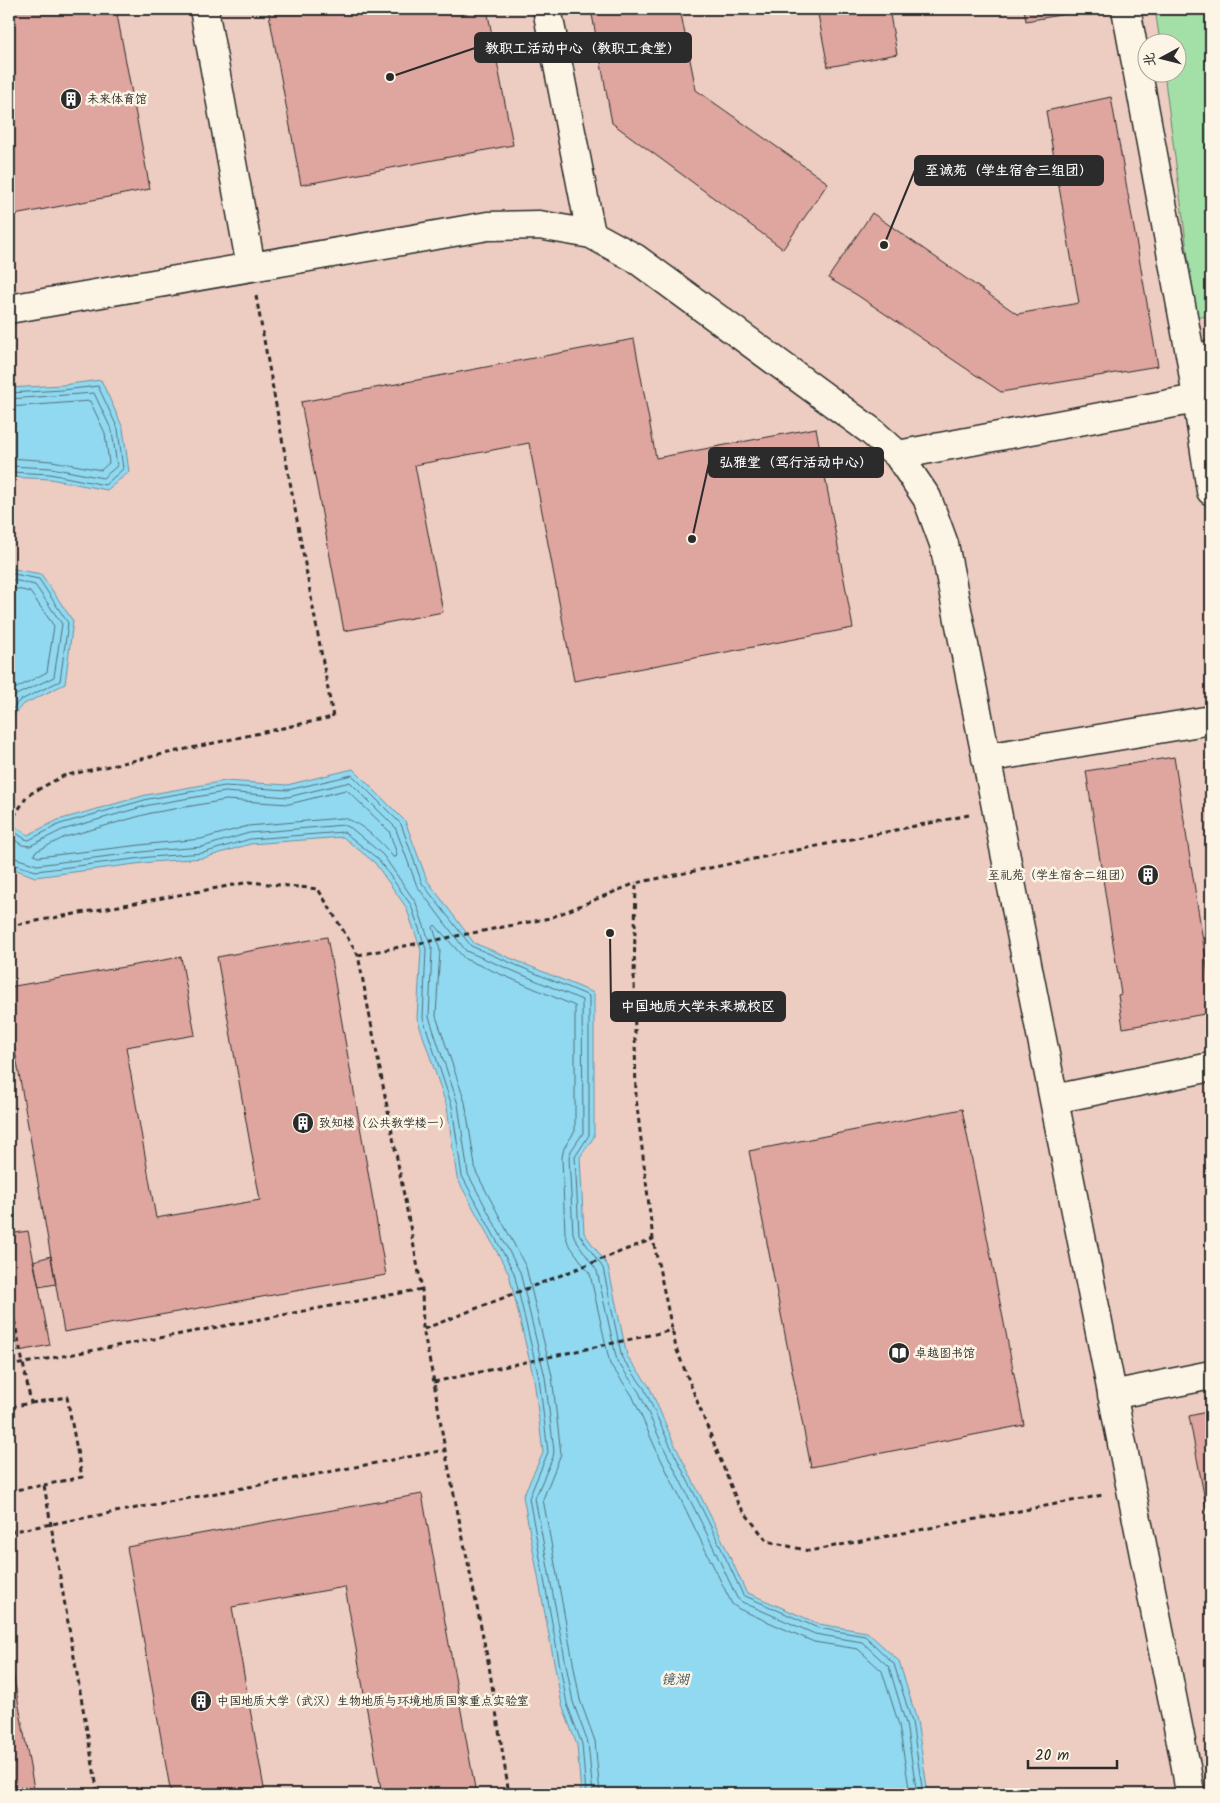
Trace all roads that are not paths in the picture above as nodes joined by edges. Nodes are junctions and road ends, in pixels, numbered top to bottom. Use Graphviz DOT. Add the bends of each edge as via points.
graph roads {
  1 [pos="204,9"];
  2 [pos="547,9"];
  3 [pos="1126,9"];
  4 [pos="591,234"];
  5 [pos="251,267"];
  6 [pos="9,309"];
  7 [pos="1201,357"];
  8 [pos="1196,399"];
  9 [pos="898,456"];
  10 [pos="1211,491"];
  11 [pos="1211,720"];
  12 [pos="986,758"];
  13 [pos="1211,1067"];
  14 [pos="1054,1099"];
  15 [pos="1211,1375"];
  16 [pos="1112,1395"];
  17 [pos="1190,1794"];
  1 -- 5 [label="street"];
  2 -- 4 [label="street"];
  3 -- 7 [label="street"];
  4 -- 5 [label="street" via="539,225 488,226"];
  4 -- 9 [label="street" via="635,258 871,431"];
  5 -- 6 [label="street"];
  7 -- 8 [label="street"];
  8 -- 9 [label="street"];
  8 -- 10 [label="street"];
  9 -- 12 [label="street" via="927,498 944,544"];
  11 -- 12 [label="street"];
  12 -- 14 [label="street"];
  13 -- 14 [label="street"];
  14 -- 16 [label="street"];
  15 -- 16 [label="street"];
  16 -- 17 [label="street"];
}
